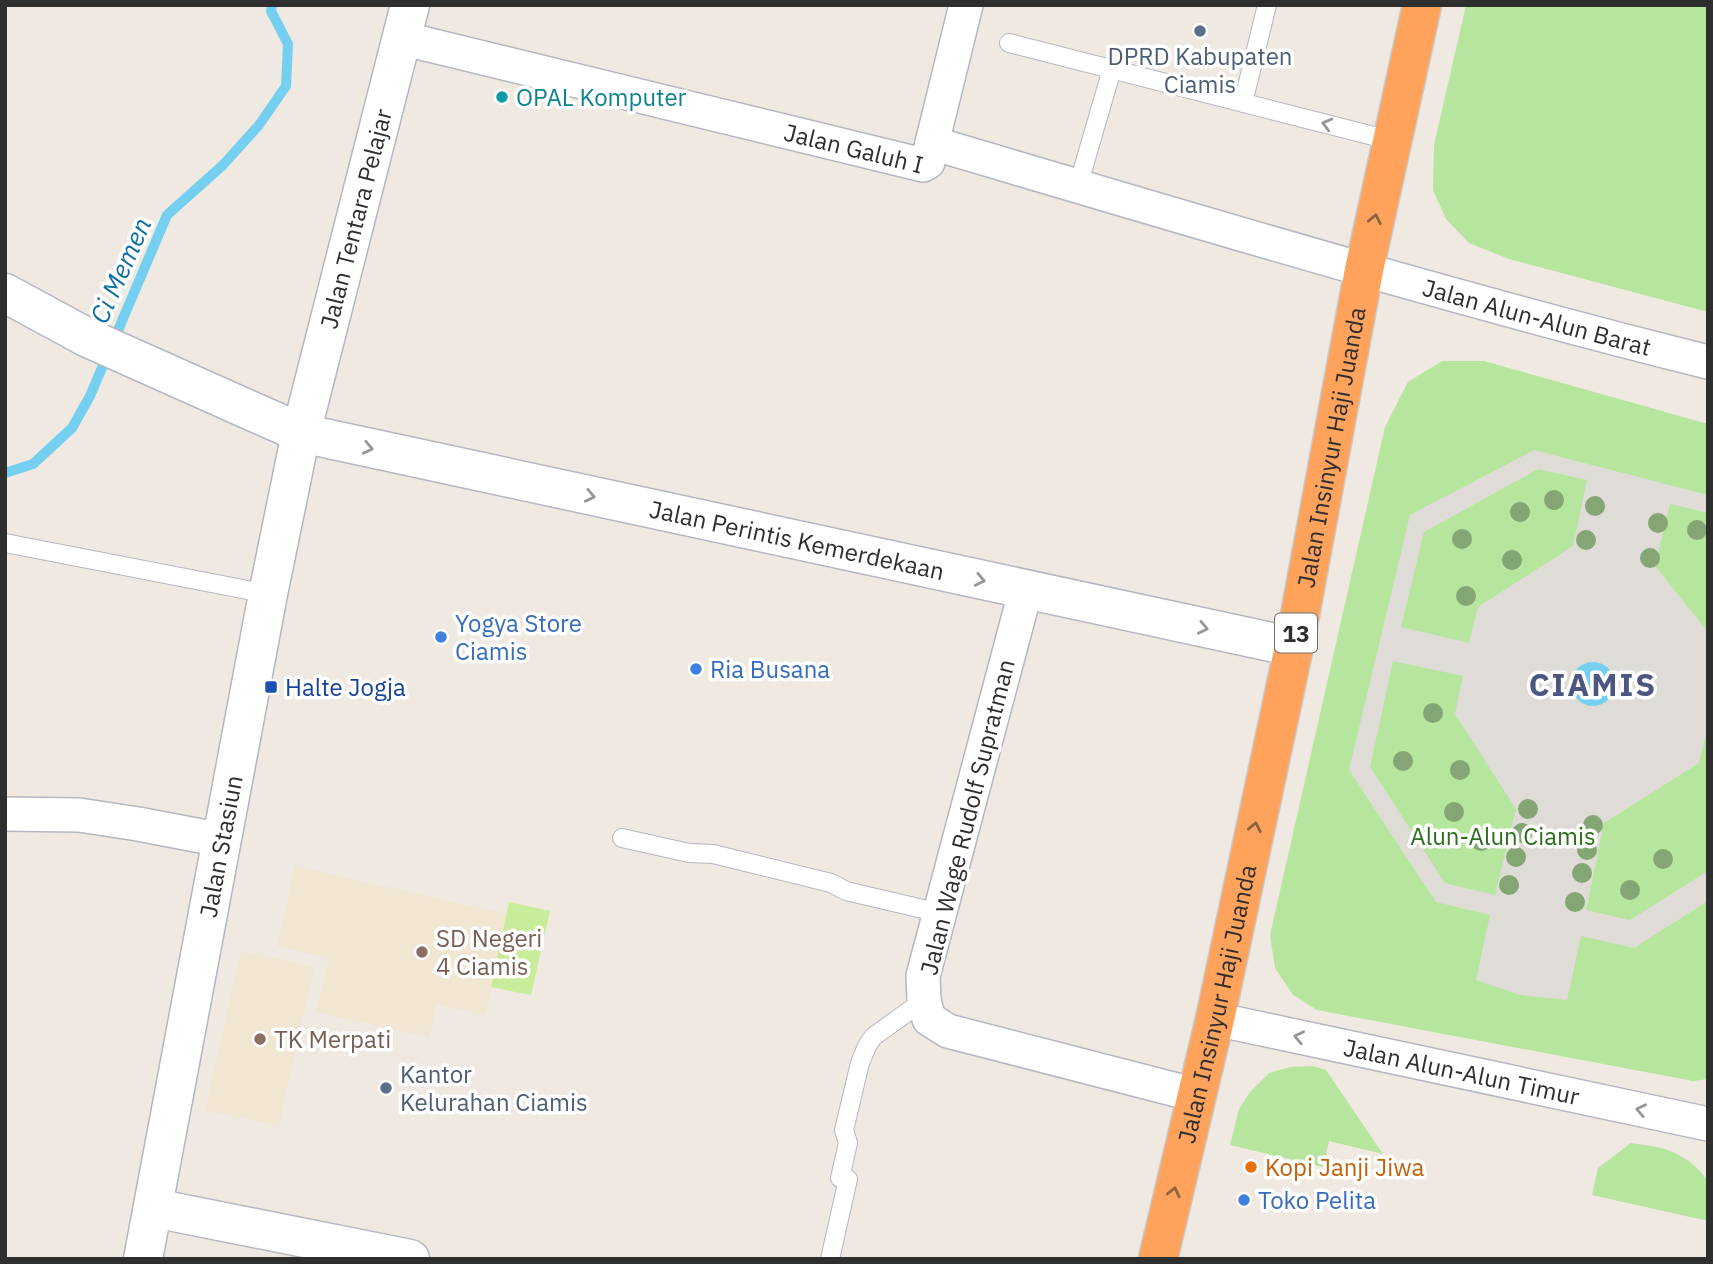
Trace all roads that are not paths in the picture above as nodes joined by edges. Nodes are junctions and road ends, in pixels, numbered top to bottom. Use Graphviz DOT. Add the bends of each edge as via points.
graph roads {
  1 [pos="966,5"];
  2 [pos="1267,5"];
  3 [pos="1422,5"];
  4 [pos="406,21"];
  5 [pos="1009,43"];
  6 [pos="1112,69"];
  7 [pos="1242,103"];
  8 [pos="1393,141"];
  9 [pos="932,142"];
  10 [pos="1078,186"];
  11 [pos="1364,271"];
  12 [pos="5,293"];
  13 [pos="1708,362"];
  14 [pos="301,433"];
  15 [pos="5,544"];
  16 [pos="1026,589"];
  17 [pos="268,594"];
  18 [pos="1294,647"];
  19 [pos="5,814"];
  20 [pos="622,838"];
  21 [pos="222,840"];
  22 [pos="940,913"];
  23 [pos="924,1000"];
  24 [pos="1215,1019"];
  25 [pos="1196,1096"];
  26 [pos="1708,1124"];
  27 [pos="154,1208"];
  28 [pos="143,1259"];
  29 [pos="410,1259"];
  30 [pos="830,1259"];
  31 [pos="1158,1259"];
  1 -- 9 [label="street"];
  2 -- 7 [label="lane"];
  3 -- 8 [label="highway, Jalan Insinyur Haji Juanda / 13"];
  4 -- 9 [label="street, Jalan Galuh I" via="923,165 928,162"];
  4 -- 14 [label="street, Jalan Tentara Pelajar"];
  5 -- 6 [label="lane"];
  6 -- 7 [label="lane"];
  6 -- 10 [label="lane"];
  8 -- 7 [label="lane, one-way"];
  11 -- 8 [label="highway, Jalan Insinyur Haji Juanda / 13, one-way"];
  9 -- 10 [label="street, Jalan Galuh I"];
  10 -- 11 [label="street, Jalan Galuh I"];
  11 -- 13 [label="street, Jalan Alun-Alun Barat"];
  11 -- 18 [label="highway, Jalan Insinyur Haji Juanda / 13"];
  12 -- 14 [label="street, Jalan Perintis Kemerdekaan" via="88,338"];
  14 -- 16 [label="street, Jalan Perintis Kemerdekaan, one-way"];
  14 -- 17 [label="street, Jalan Stasiun"];
  15 -- 17 [label="lane"];
  16 -- 18 [label="street, Jalan Perintis Kemerdekaan, one-way"];
  16 -- 22 [label="street, Jalan Wage Rudolf Supratman"];
  17 -- 21 [label="street, Jalan Stasiun"];
  24 -- 18 [label="highway, Jalan Insinyur Haji Juanda / 13, one-way"];
  19 -- 21 [label="street" via="79,815"];
  20 -- 22 [label="lane" via="713,854"];
  21 -- 27 [label="street, Jalan Stasiun"];
  22 -- 23 [label="street, Jalan Wage Rudolf Supratman" via="923,976"];
  23 -- 25 [label="street, Jalan Wage Rudolf Supratman" via="929,1018 948,1031"];
  23 -- 30 [label="lane" via="873,1037 860,1063 844,1130 848,1143 840,1178 848,1179"];
  24 -- 25 [label="highway, Jalan Insinyur Haji Juanda / 13"];
  26 -- 24 [label="street, Jalan Alun-Alun Timur, one-way"];
  31 -- 25 [label="highway, Jalan Insinyur Haji Juanda / 13, one-way"];
  27 -- 28 [label="street, Jalan Stasiun"];
  27 -- 29 [label="street"];
}
